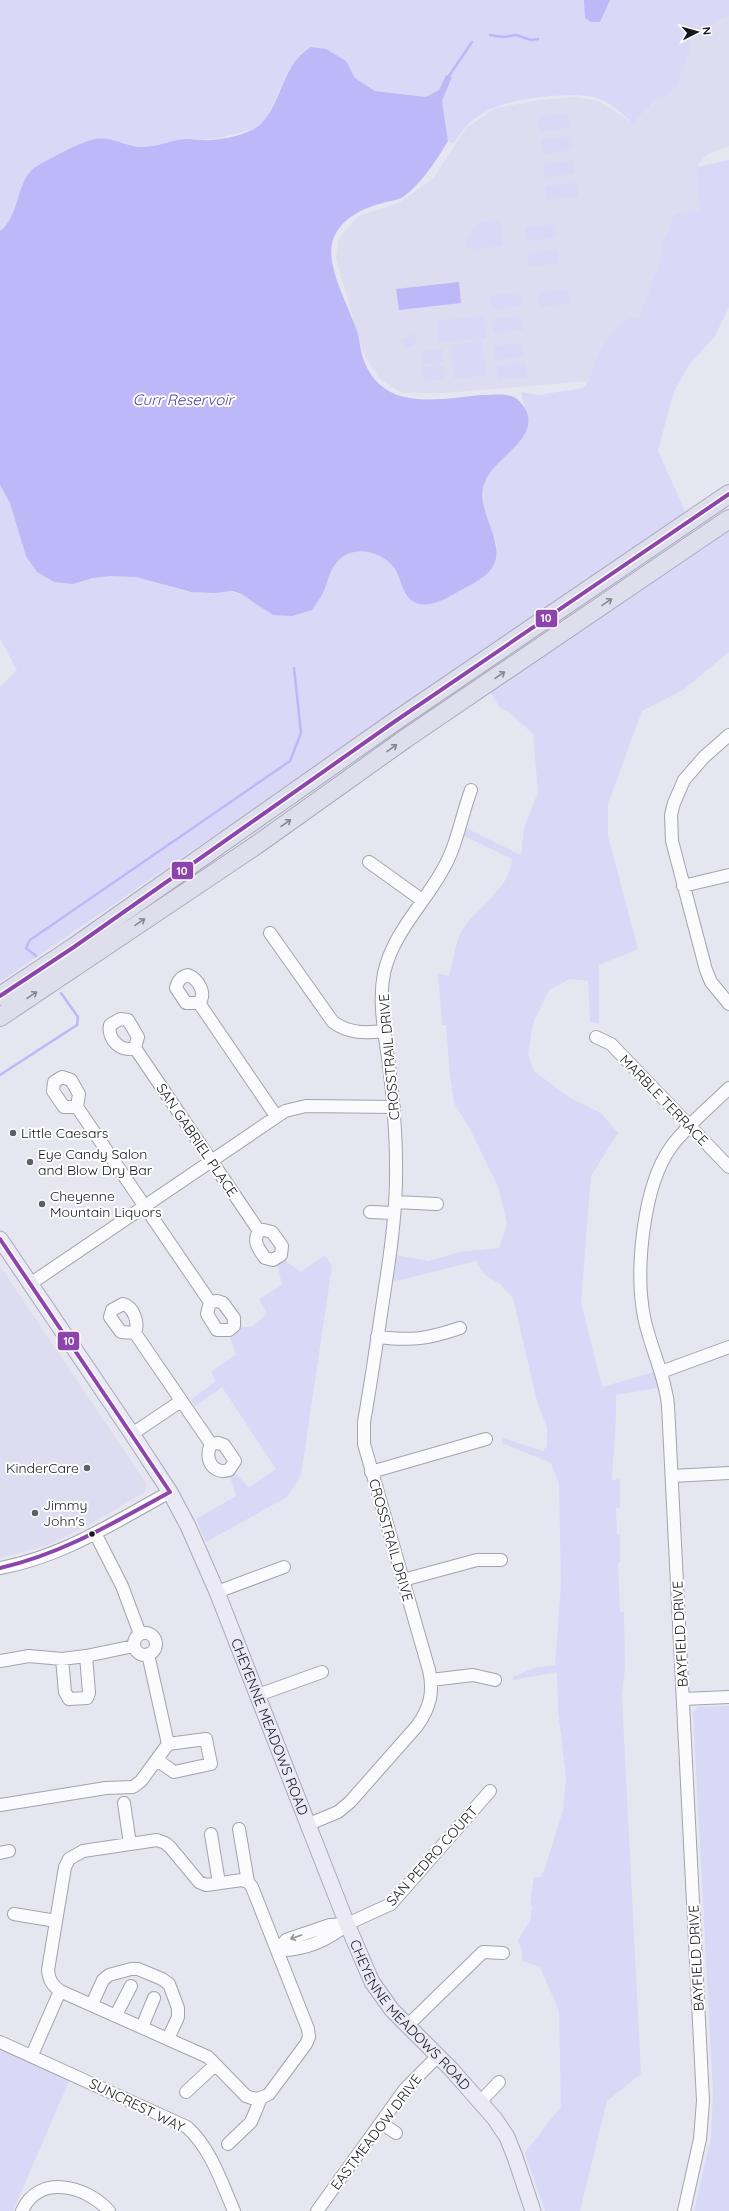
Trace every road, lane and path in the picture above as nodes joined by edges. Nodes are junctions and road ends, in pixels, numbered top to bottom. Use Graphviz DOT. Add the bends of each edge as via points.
graph roads {
  1 [pos="729,494"];
  2 [pos="729,519"];
  3 [pos="729,735"];
  4 [pos="471,790"];
  5 [pos="369,862"];
  6 [pos="729,875"];
  7 [pos="683,886"];
  8 [pos="422,900"];
  9 [pos="270,933"];
  10 [pos="0,996"];
  11 [pos="199,1003"];
  12 [pos="729,1004"];
  13 [pos="0,1017"];
  14 [pos="385,1031"];
  15 [pos="596,1037"];
  16 [pos="135,1048"];
  17 [pos="729,1088"];
  18 [pos="77,1107"];
  19 [pos="394,1107"];
  20 [pos="276,1116"];
  21 [pos="689,1127"];
  22 [pos="210,1160"];
  23 [pos="729,1168"];
  24 [pos="437,1204"];
  25 [pos="145,1206"];
  26 [pos="395,1207"];
  27 [pos="370,1212"];
  28 [pos="259,1231"];
  29 [pos="0,1239"];
  30 [pos="30,1284"];
  31 [pos="210,1302"];
  32 [pos="460,1328"];
  33 [pos="135,1333"];
  34 [pos="378,1337"];
  35 [pos="729,1347"];
  36 [pos="661,1372"];
  37 [pos="181,1401"];
  38 [pos="132,1434"];
  39 [pos="486,1439"];
  40 [pos="211,1444"];
  41 [pos="371,1472"];
  42 [pos="729,1473"];
  43 [pos="672,1476"];
  44 [pos="170,1492"];
  45 [pos="96,1535"];
  46 [pos="501,1560"];
  47 [pos="284,1567"];
  48 [pos="0,1568"];
  49 [pos="403,1580"];
  50 [pos="217,1592"];
  51 [pos="140,1634"];
  52 [pos="134,1646"];
  53 [pos="148,1654"];
  54 [pos="86,1656"];
  55 [pos="62,1659"];
  56 [pos="0,1661"];
  57 [pos="322,1672"];
  58 [pos="431,1680"];
  59 [pos="494,1680"];
  60 [pos="258,1695"];
  61 [pos="729,1697"];
  62 [pos="683,1699"];
  63 [pos="168,1744"];
  64 [pos="157,1760"];
  65 [pos="490,1791"];
  66 [pos="124,1803"];
  67 [pos="0,1805"];
  68 [pos="308,1824"];
  69 [pos="239,1828"];
  70 [pos="212,1834"];
  71 [pos="130,1844"];
  72 [pos="248,1882"];
  73 [pos="220,1883"];
  74 [pos="14,1914"];
  75 [pos="56,1920"];
  76 [pos="347,1924"];
  77 [pos="278,1950"];
  78 [pos="503,1953"];
  79 [pos="131,1986"];
  80 [pos="60,1991"];
  81 [pos="154,1998"];
  82 [pos="92,2004"];
  83 [pos="116,2015"];
  84 [pos="407,2026"];
  85 [pos="142,2027"];
  86 [pos="168,2039"];
  87 [pos="0,2042"];
  88 [pos="32,2055"];
  89 [pos="438,2056"];
  90 [pos="215,2065"];
  91 [pos="499,2082"];
  92 [pos="186,2092"];
  93 [pos="261,2098"];
  94 [pos="481,2102"];
  95 [pos="380,2123"];
  96 [pos="396,2133"];
  97 [pos="228,2144"];
  98 [pos="22,2211"];
  99 [pos="109,2211"];
  100 [pos="234,2211"];
  101 [pos="318,2211"];
  102 [pos="533,2211"];
  103 [pos="684,2211"];
  1 -- 10 [label="highway" via="387,726 74,947"];
  13 -- 2 [label="highway, one-way" via="254,846 405,739"];
  3 -- 7 [label="street" via="692,769 674,803 671,828"];
  4 -- 8 [label="street, CROSSTRAIL DRIVE" via="450,855"];
  5 -- 8 [label="street"];
  6 -- 7 [label="street"];
  7 -- 12 [label="street" via="706,970 711,982"];
  8 -- 14 [label="street, CROSSTRAIL DRIVE" via="397,937 387,964 383,986"];
  9 -- 14 [label="street" via="333,1022 358,1033"];
  11 -- 20 [label="street"];
  14 -- 19 [label="street, CROSSTRAIL DRIVE"];
  15 -- 21 [label="street, MARBLE TERRACE" via="611,1044"];
  16 -- 22 [label="street, SAN GABRIEL PLACE"];
  17 -- 21 [label="street, BAYFIELD DRIVE"];
  18 -- 25 [label="street"];
  19 -- 20 [label="street" via="306,1106"];
  19 -- 26 [label="street, CROSSTRAIL DRIVE"];
  20 -- 22 [label="street"];
  21 -- 23 [label="street, MARBLE TERRACE"];
  21 -- 36 [label="street, BAYFIELD DRIVE" via="671,1148 658,1172 650,1198 644,1238 641,1280 643,1306"];
  22 -- 25 [label="street"];
  22 -- 28 [label="street, SAN GABRIEL PLACE"];
  24 -- 26 [label="street"];
  25 -- 30 [label="street"];
  25 -- 31 [label="street"];
  26 -- 27 [label="street"];
  26 -- 34 [label="street, CROSSTRAIL DRIVE"];
  29 -- 30 [label="main road, CHEYENNE MEADOWS ROAD"];
  30 -- 38 [label="main road, CHEYENNE MEADOWS ROAD"];
  32 -- 34 [label="street" via="414,1340"];
  33 -- 37 [label="street"];
  34 -- 41 [label="street, CROSSTRAIL DRIVE" via="364,1433"];
  35 -- 36 [label="street"];
  36 -- 43 [label="street, BAYFIELD DRIVE" via="667,1396"];
  37 -- 38 [label="street"];
  37 -- 40 [label="street"];
  38 -- 44 [label="main road, CHEYENNE MEADOWS ROAD"];
  39 -- 41 [label="street"];
  41 -- 49 [label="street, CROSSTRAIL DRIVE"];
  42 -- 43 [label="street"];
  43 -- 62 [label="street, BAYFIELD DRIVE"];
  44 -- 45 [label="street"];
  44 -- 50 [label="main road, CHEYENNE MEADOWS ROAD" via="202,1554"];
  45 -- 48 [label="street" via="38,1560"];
  45 -- 51 [label="street" via="122,1586"];
  46 -- 49 [label="street" via="477,1560"];
  47 -- 50 [label="street"];
  49 -- 58 [label="street, CROSSTRAIL DRIVE"];
  50 -- 60 [label="main road, CHEYENNE MEADOWS ROAD"];
  51 -- 52 [label="street" via="135,1639"];
  51 -- 53 [label="street" via="150,1634 155,1640 154,1650"];
  52 -- 53 [label="street" via="140,1654"];
  52 -- 54 [label="street"];
  53 -- 63 [label="street"];
  54 -- 55 [label="street"];
  54 -- 55 [label="street" via="89,1694 87,1698 74,1700 69,1699 66,1692"];
  55 -- 56 [label="street" via="29,1656"];
  57 -- 60 [label="street"];
  58 -- 59 [label="street" via="473,1675"];
  58 -- 68 [label="street, CROSSTRAIL DRIVE" via="429,1705 417,1726 344,1808"];
  60 -- 68 [label="main road, CHEYENNE MEADOWS ROAD"];
  61 -- 62 [label="street"];
  62 -- 103 [label="street, BAYFIELD DRIVE" via="703,2101 700,2139"];
  63 -- 64 [label="street"];
  63 -- 64 [label="street" via="206,1739 211,1764 174,1772"];
  64 -- 67 [label="street" via="133,1787 106,1788"];
  65 -- 76 [label="street, SAN PEDRO COURT" via="397,1899 385,1908"];
  66 -- 71 [label="street"];
  68 -- 76 [label="main road, CHEYENNE MEADOWS ROAD"];
  69 -- 72 [label="street"];
  70 -- 73 [label="street"];
  71 -- 73 [label="street" via="157,1840 165,1843 199,1882 206,1885"];
  71 -- 75 [label="street" via="83,1851 69,1859 65,1867"];
  72 -- 73 [label="street" via="237,1880"];
  72 -- 77 [label="street"];
  74 -- 75 [label="street"];
  75 -- 80 [label="street" via="48,1970 52,1985"];
  76 -- 77 [label="street, SAN PEDRO COURT" via="330,1925 314,1937 286,1940"];
  76 -- 84 [label="main road, CHEYENNE MEADOWS ROAD" via="372,1982"];
  77 -- 93 [label="street" via="309,2037 269,2094"];
  78 -- 84 [label="street" via="483,1952"];
  79 -- 83 [label="street"];
  80 -- 82 [label="street"];
  80 -- 88 [label="street"];
  81 -- 85 [label="street"];
  82 -- 83 [label="street"];
  82 -- 86 [label="street" via="109,1975 138,1969 162,1979 169,1984 178,2008 178,2016"];
  83 -- 85 [label="street"];
  84 -- 89 [label="main road, CHEYENNE MEADOWS ROAD"];
  85 -- 86 [label="street"];
  86 -- 90 [label="street" via="208,2057"];
  87 -- 88 [label="street, SUNCREST WAY"];
  88 -- 100 [label="street, SUNCREST WAY" via="187,2127 197,2136 209,2154"];
  89 -- 94 [label="main road, CHEYENNE MEADOWS ROAD"];
  89 -- 95 [label="street, EASTMEADOW DRIVE" via="405,2089"];
  90 -- 92 [label="street"];
  90 -- 93 [label="street" via="246,2096 253,2099"];
  91 -- 94 [label="street"];
  93 -- 97 [label="street" via="251,2122"];
  94 -- 102 [label="main road, CHEYENNE MEADOWS ROAD" via="507,2137"];
  95 -- 96 [label="street"];
  95 -- 101 [label="street, EASTMEADOW DRIVE"];
  98 -- 99 [label="street" via="31,2197 50,2187 74,2189 96,2200"];
}
